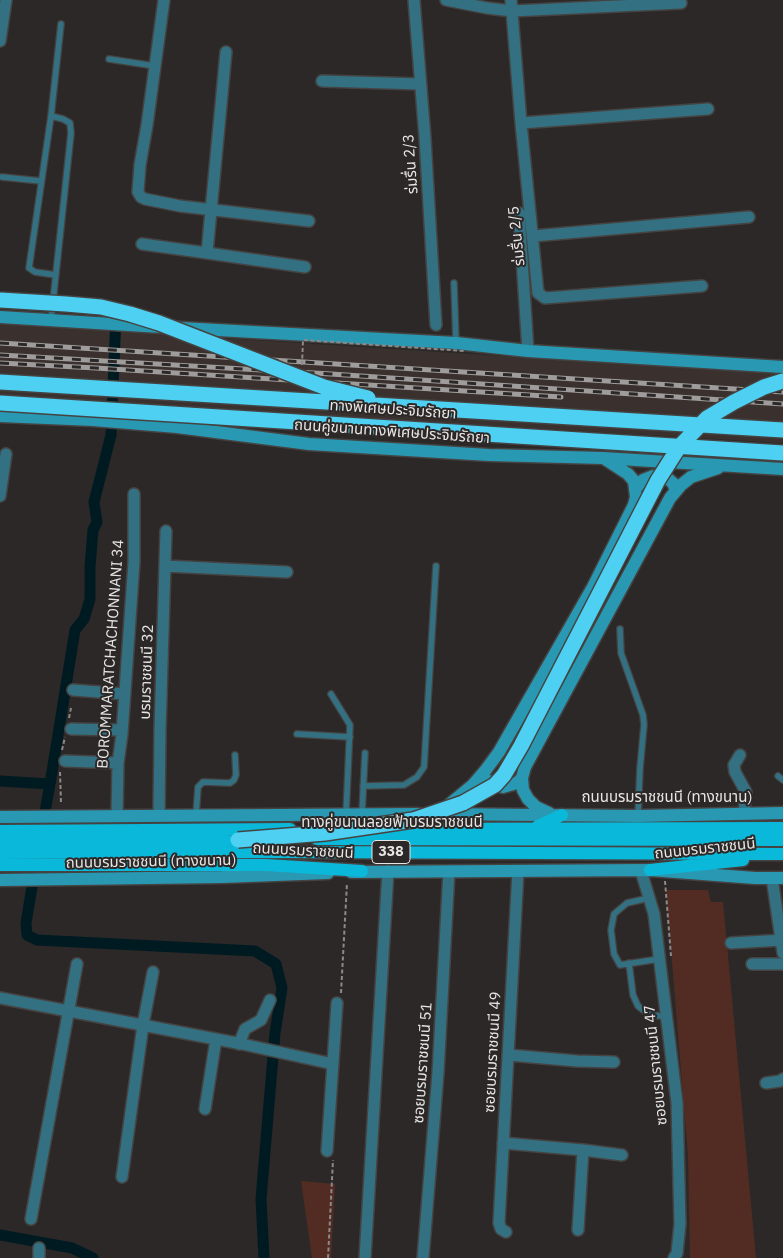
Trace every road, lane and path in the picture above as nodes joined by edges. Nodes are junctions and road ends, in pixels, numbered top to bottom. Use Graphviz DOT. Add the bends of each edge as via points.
graph roads {
  1 [pos="6,0"];
  2 [pos="164,0"];
  3 [pos="414,0"];
  4 [pos="446,0"];
  5 [pos="681,3"];
  6 [pos="511,5"];
  7 [pos="61,24"];
  8 [pos="0,41"];
  9 [pos="226,52"];
  10 [pos="109,59"];
  11 [pos="155,66"];
  12 [pos="322,82"];
  13 [pos="420,84"];
  14 [pos="708,110"];
  15 [pos="51,116"];
  16 [pos="521,123"];
  17 [pos="2,177"];
  18 [pos="40,181"];
  19 [pos="212,210"];
  20 [pos="519,213"];
  21 [pos="749,217"];
  22 [pos="309,221"];
  23 [pos="533,236"];
  24 [pos="142,244"];
  25 [pos="207,253"];
  26 [pos="306,267"];
  27 [pos="56,275"];
  28 [pos="454,283"];
  29 [pos="702,286"];
  30 [pos="0,300"];
  31 [pos="0,317"];
  32 [pos="51,320"];
  33 [pos="436,325"];
  34 [pos="456,343"];
  35 [pos="528,351"];
  36 [pos="783,367"];
  37 [pos="783,381"];
  38 [pos="0,382"];
  39 [pos="0,403"];
  40 [pos="421,409"];
  41 [pos="0,416"];
  42 [pos="783,430"];
  43 [pos="783,453"];
  44 [pos="6,454"];
  45 [pos="602,458"];
  46 [pos="726,466"];
  47 [pos="783,469"];
  48 [pos="636,488"];
  49 [pos="676,491"];
  50 [pos="134,494"];
  51 [pos="0,496"];
  52 [pos="166,531"];
  53 [pos="165,566"];
  54 [pos="436,566"];
  55 [pos="288,572"];
  56 [pos="620,628"];
  57 [pos="73,690"];
  58 [pos="125,694"];
  59 [pos="331,694"];
  60 [pos="71,729"];
  61 [pos="121,730"];
  62 [pos="298,734"];
  63 [pos="350,737"];
  64 [pos="365,753"];
  65 [pos="740,755"];
  66 [pos="235,756"];
  67 [pos="65,761"];
  68 [pos="118,762"];
  69 [pos="485,771"];
  70 [pos="522,778"];
  71 [pos="363,786"];
  72 [pos="783,813"];
  73 [pos="346,814"];
  74 [pos="362,814"];
  75 [pos="436,814"];
  76 [pos="744,814"];
  77 [pos="159,815"];
  78 [pos="196,815"];
  79 [pos="557,815"];
  80 [pos="117,816"];
  81 [pos="638,816"];
  82 [pos="0,817"];
  83 [pos="533,828"];
  84 [pos="783,828"];
  85 [pos="0,831"];
  86 [pos="238,840"];
  87 [pos="783,840"];
  88 [pos="0,842"];
  89 [pos="0,853"];
  90 [pos="783,854"];
  91 [pos="783,859"];
  92 [pos="0,865"];
  93 [pos="362,871"];
  94 [pos="388,871"];
  95 [pos="449,871"];
  96 [pos="518,871"];
  97 [pos="646,871"];
  98 [pos="778,878"];
  99 [pos="0,880"];
  100 [pos="649,898"];
  101 [pos="782,940"];
  102 [pos="731,943"];
  103 [pos="783,953"];
  104 [pos="659,959"];
  105 [pos="629,963"];
  106 [pos="77,964"];
  107 [pos="752,964"];
  108 [pos="783,964"];
  109 [pos="153,972"];
  110 [pos="0,998"];
  111 [pos="270,1000"];
  112 [pos="337,1003"];
  113 [pos="67,1010"];
  114 [pos="666,1017"];
  115 [pos="143,1025"];
  116 [pos="216,1039"];
  117 [pos="241,1044"];
  118 [pos="509,1055"];
  119 [pos="614,1062"];
  120 [pos="329,1063"];
  121 [pos="783,1079"];
  122 [pos="766,1083"];
  123 [pos="205,1109"];
  124 [pos="503,1143"];
  125 [pos="583,1150"];
  126 [pos="327,1151"];
  127 [pos="622,1155"];
  128 [pos="122,1177"];
  129 [pos="31,1219"];
  130 [pos="578,1230"];
  131 [pos="506,1232"];
  132 [pos="365,1258"];
  133 [pos="423,1258"];
  134 [pos="674,1258"];
  1 -- 8 [label="street"];
  2 -- 11 [label="street"];
  3 -- 13 [label="street, ร่มรื่น 2/3"];
  4 -- 6 [label="street" via="488,8"];
  5 -- 6 [label="street"];
  6 -- 16 [label="street, ร่มรื่น 2/5"];
  7 -- 15 [label="lane"];
  9 -- 19 [label="street"];
  10 -- 11 [label="lane"];
  11 -- 19 [label="street" via="138,192 145,199"];
  12 -- 13 [label="street"];
  13 -- 33 [label="street, ร่มรื่น 2/3"];
  14 -- 16 [label="street"];
  15 -- 18 [label="lane"];
  15 -- 27 [label="lane" via="70,123 72,133"];
  16 -- 23 [label="street, ร่มรื่น 2/5"];
  17 -- 18 [label="lane"];
  18 -- 27 [label="lane" via="29,268"];
  19 -- 22 [label="street"];
  19 -- 25 [label="street"];
  20 -- 35 [label="street"];
  21 -- 23 [label="street"];
  23 -- 29 [label="street, ร่มรื่น 2/5" via="538,293 545,298"];
  24 -- 25 [label="street"];
  25 -- 26 [label="street"];
  27 -- 32 [label="lane"];
  28 -- 34 [label="lane"];
  30 -- 40 [label="highway, bridge" via="84,305 130,314 324,386"];
  31 -- 32 [label="main road"];
  32 -- 34 [label="main road"];
  34 -- 35 [label="main road"];
  35 -- 36 [label="main road"];
  37 -- 86 [label="highway, bridge" via="764,387 707,418 678,447 521,746 495,785 463,803 413,820 325,833"];
  38 -- 40 [label="highway, ทางพิเศษประจิมรัถยา, bridge"];
  39 -- 43 [label="highway, ทางพิเศษประจิมรัถยา, bridge"];
  40 -- 42 [label="highway, ทางพิเศษประจิมรัถยา, bridge"];
  41 -- 45 [label="main road, ถนนคู่ขนานทางพิเศษประจิมรัถยา" via="176,427 309,444"];
  44 -- 51 [label="street"];
  45 -- 46 [label="main road, ถนนคู่ขนานทางพิเศษประจิมรัถยา"];
  45 -- 48 [label="main road" via="628,474"];
  46 -- 47 [label="main road, ถนนคู่ขนานทางพิเศษประจิมรัถยา"];
  46 -- 49 [label="main road" via="691,478"];
  48 -- 49 [label="main road" via="653,476 667,478"];
  48 -- 69 [label="main road" via="634,505 593,586 499,752"];
  49 -- 70 [label="main road" via="539,741"];
  50 -- 58 [label="street, BOROMMARATCHACHONNANI 34" via="134,562"];
  52 -- 53 [label="street, บรมราชชนนี 32"];
  53 -- 55 [label="street"];
  53 -- 77 [label="street, บรมราชชนนี 32"];
  54 -- 71 [label="lane" via="424,767 417,777 404,785"];
  56 -- 81 [label="lane" via="621,653 643,720"];
  57 -- 58 [label="street"];
  58 -- 61 [label="street, BOROMMARATCHACHONNANI 34"];
  59 -- 63 [label="lane" via="350,725"];
  60 -- 61 [label="street"];
  61 -- 68 [label="street, BOROMMARATCHACHONNANI 34"];
  62 -- 63 [label="lane"];
  63 -- 73 [label="lane"];
  64 -- 71 [label="lane"];
  65 -- 76 [label="street" via="734,765 746,792"];
  66 -- 78 [label="lane" via="234,780 230,783 203,782 198,786"];
  67 -- 68 [label="street"];
  68 -- 80 [label="street, BOROMMARATCHACHONNANI 34"];
  69 -- 70 [label="main road" via="492,784 503,788"];
  69 -- 75 [label="main road" via="460,797"];
  70 -- 79 [label="main road" via="528,800 536,807"];
  71 -- 74 [label="lane"];
  72 -- 76 [label="main road, ถนนบรมราชชนนี (ทางขนาน)"];
  73 -- 74 [label="main road"];
  73 -- 78 [label="main road"];
  74 -- 75 [label="main road"];
  75 -- 79 [label="main road"];
  76 -- 81 [label="main road, ถนนบรมราชชนนี (ทางขนาน)"];
  77 -- 78 [label="main road"];
  77 -- 80 [label="main road"];
  79 -- 81 [label="main road, ถนนบรมราชชนนี (ทางขนาน)"];
  79 -- 83 [label="main road"];
  80 -- 82 [label="main road"];
  83 -- 84 [label="main road, ถนนบรมราชชนนี"];
  83 -- 85 [label="main road, ถนนบรมราชชนนี"];
  86 -- 87 [label="main road, ทางคู่ขนานลอยฟ้าบรมราชชนนี / 338, bridge"];
  86 -- 88 [label="main road, ทางคู่ขนานลอยฟ้าบรมราชชนนี / 338"];
  89 -- 90 [label="main road, ทางคู่ขนานลอยฟ้าบรมราชชนนี / 338"];
  91 -- 97 [label="main road, ถนนบรมราชชนนี / 338"];
  92 -- 93 [label="main road, ถนนบรมราชชนนี / 338" via="266,865"];
  93 -- 94 [label="main road, ถนนบรมราชชนนี / 338"];
  93 -- 99 [label="main road, ถนนบรมราชชนนี (ทางขนาน) / 338"];
  94 -- 95 [label="main road, ถนนบรมราชชนนี / 338"];
  94 -- 132 [label="street"];
  95 -- 96 [label="main road, ถนนบรมราชชนนี / 338"];
  95 -- 133 [label="street, ซอยบรมราชชนนี 51" via="438,1073"];
  96 -- 97 [label="main road, ถนนบรมราชชนนี / 338"];
  96 -- 118 [label="street, ซอยบรมราชชนนี 49"];
  97 -- 98 [label="main road, 338"];
  97 -- 100 [label="street, ซอยบรมราชชนนี 47"];
  98 -- 101 [label="street"];
  100 -- 104 [label="street, ซอยบรมราชชนนี 47"];
  100 -- 105 [label="lane" via="627,903 614,914 611,930 614,954 620,965"];
  101 -- 102 [label="street"];
  101 -- 103 [label="street"];
  104 -- 105 [label="lane"];
  104 -- 114 [label="street, ซอยบรมราชชนนี 47"];
  105 -- 114 [label="lane" via="632,995 638,1006 648,1014"];
  106 -- 113 [label="street"];
  107 -- 108 [label="street"];
  109 -- 115 [label="street"];
  110 -- 113 [label="street"];
  111 -- 117 [label="street" via="261,1020 245,1029"];
  112 -- 120 [label="street"];
  113 -- 115 [label="street"];
  113 -- 129 [label="street"];
  114 -- 134 [label="street, ซอยบรมราชชนนี 47" via="677,1103 680,1224"];
  115 -- 116 [label="street"];
  115 -- 128 [label="street"];
  116 -- 117 [label="street"];
  116 -- 123 [label="street"];
  117 -- 120 [label="street"];
  118 -- 119 [label="street"];
  118 -- 124 [label="street, ซอยบรมราชชนนี 49"];
  120 -- 126 [label="street"];
  121 -- 122 [label="street"];
  124 -- 125 [label="street"];
  124 -- 131 [label="street, ซอยบรมราชชนนี 49" via="499,1223"];
  125 -- 127 [label="street"];
  125 -- 130 [label="street"];
}
